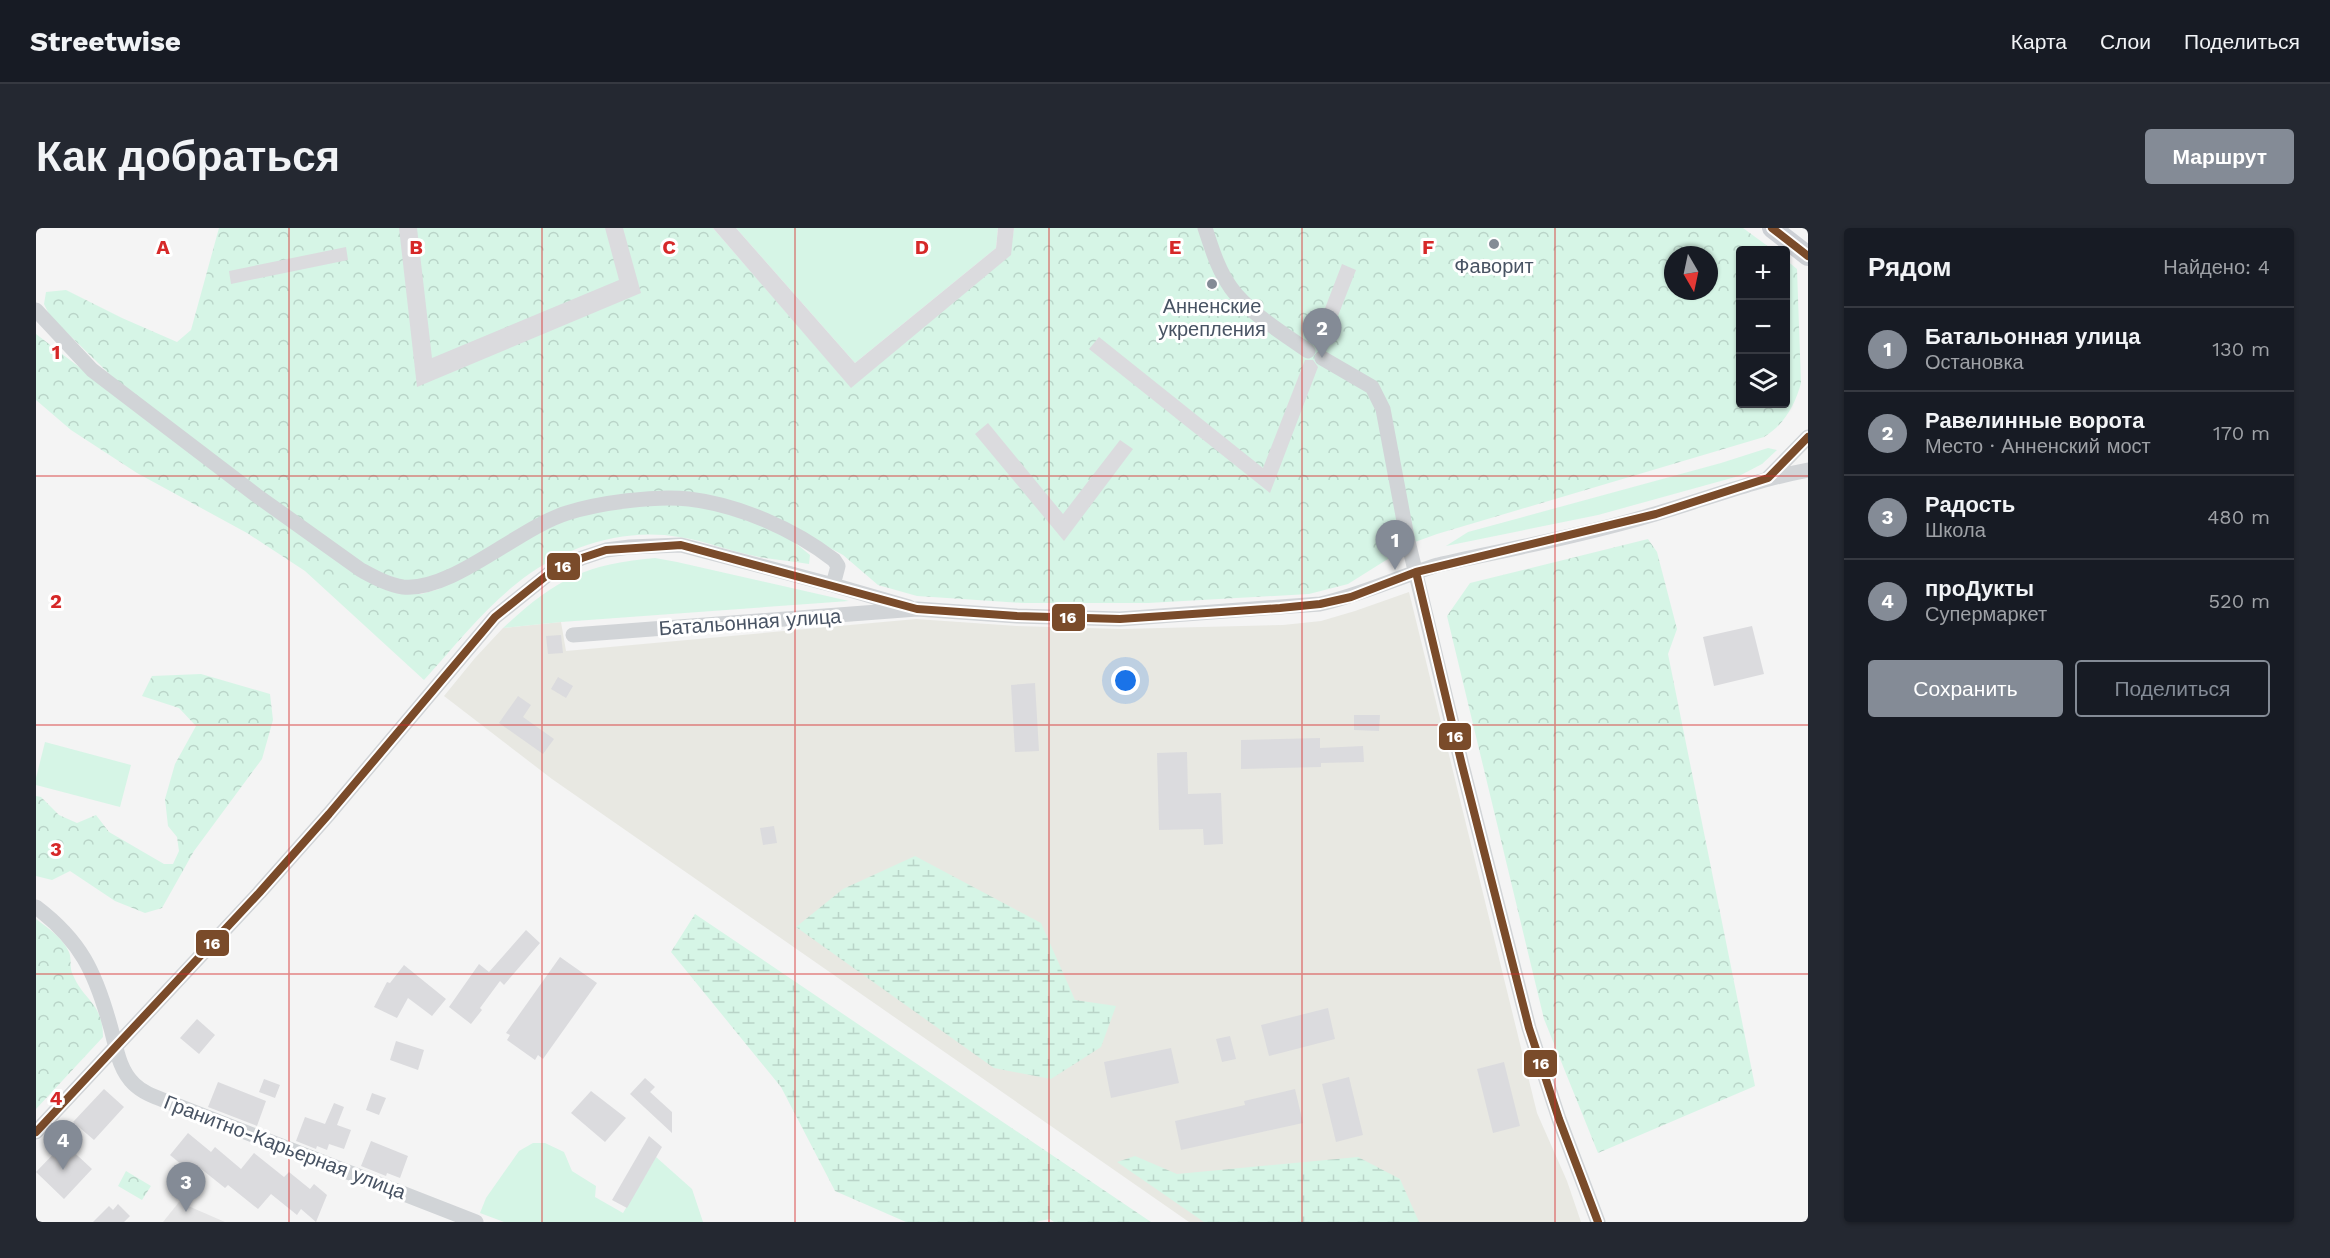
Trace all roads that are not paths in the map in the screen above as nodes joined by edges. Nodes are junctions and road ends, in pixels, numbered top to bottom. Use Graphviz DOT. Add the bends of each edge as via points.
graph roads {
  1 [pos="1205,228"];
  2 [pos="1772,228"];
  3 [pos="1808,256"];
  4 [pos="36,310"];
  5 [pos="1808,437"];
  6 [pos="1808,470"];
  7 [pos="1768,478"];
  8 [pos="1416,572"];
  9 [pos="833,585"];
  10 [pos="917,609"];
  11 [pos="573,635"];
  12 [pos="36,907"];
  13 [pos="116,1048"];
  14 [pos="36,1132"];
  15 [pos="476,1222"];
  16 [pos="1598,1222"];
  1 -- 8 [label="street" via="1232,290 1315,355 1372,387 1387,422"];
  2 -- 3 [label="main road"];
  4 -- 9 [label="street" via="92,370 362,570 389,583 416,587 440,582 566,513 674,498 729,508 793,534 834,560 838,566"];
  5 -- 7 [label="street"];
  6 -- 7 [label="street, Батальонная улица"];
  7 -- 8 [label="street, Батальонная улица" via="1656,514"];
  8 -- 10 [label="street, Батальонная улица" via="1351,597 1280,608 1120,619"];
  8 -- 16 [label="street" via="1529,1028"];
  9 -- 10 [label="street"];
  9 -- 13 [label="street" via="681,545 606,550 551,572 495,617 267,884"];
  10 -- 11 [label="street, Батальонная улица"];
  12 -- 13 [label="street, Гранитно-Карьерная улица" via="60,926 86,957"];
  13 -- 14 [label="street"];
  13 -- 15 [label="street, Гранитно-Карьерная улица" via="125,1072 149,1094"];
}
